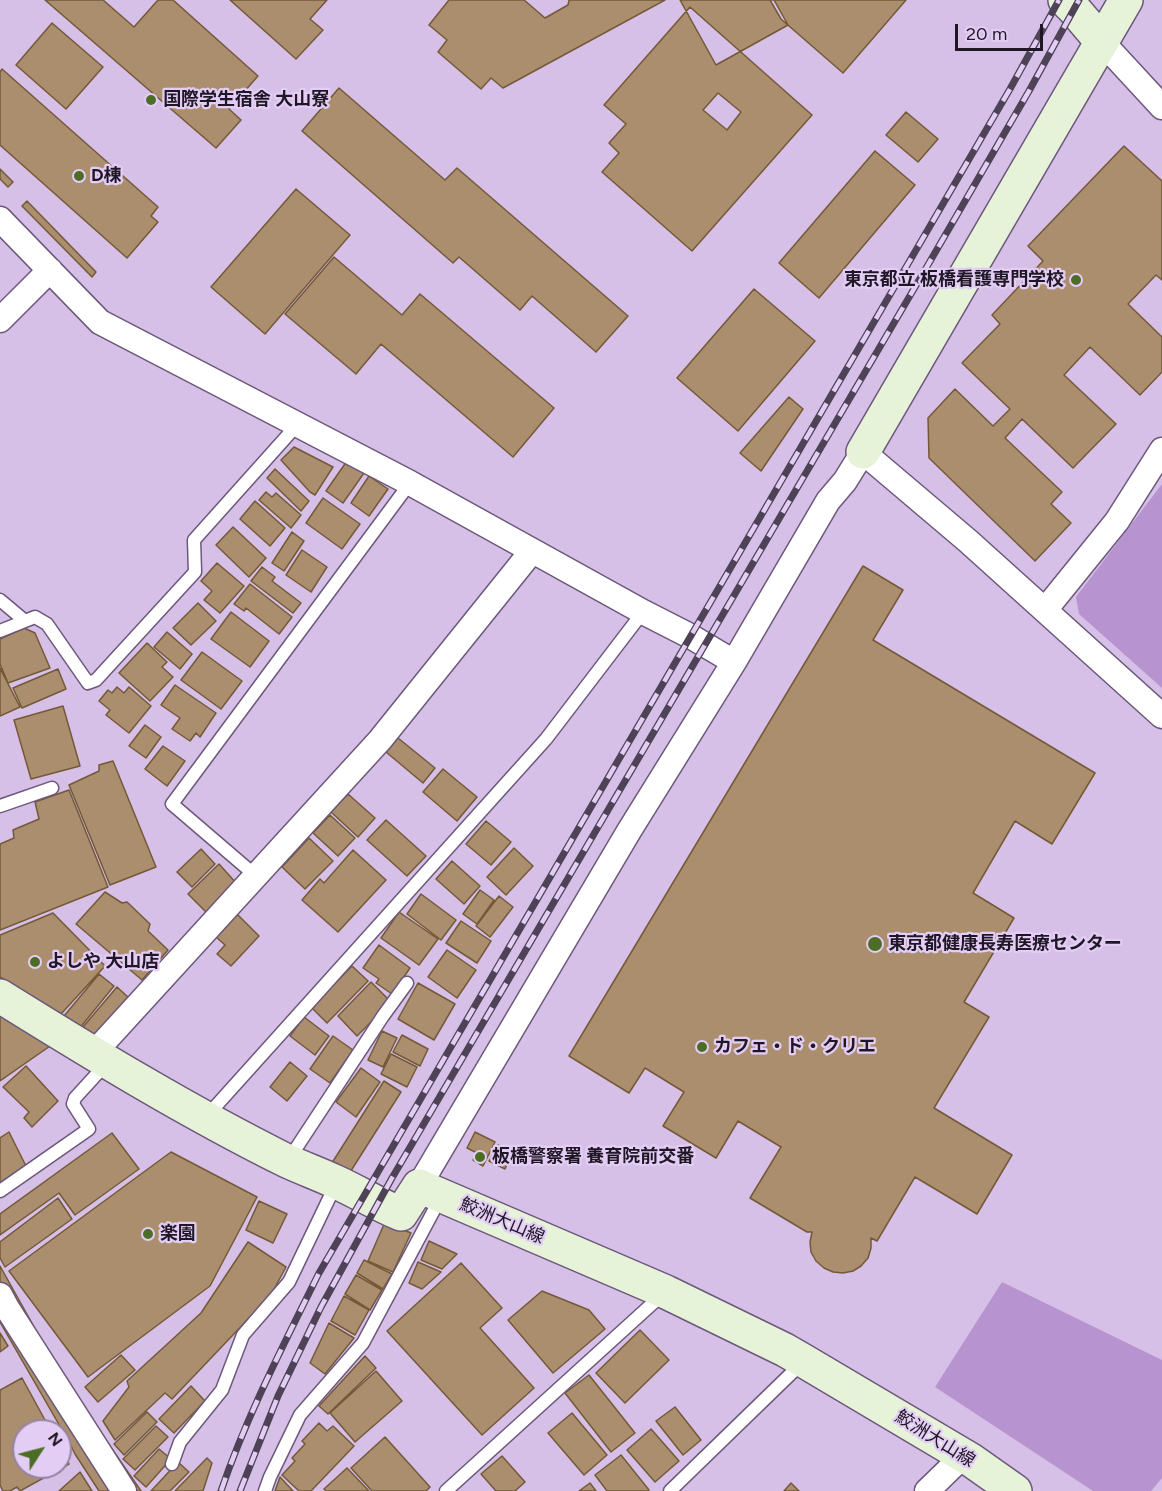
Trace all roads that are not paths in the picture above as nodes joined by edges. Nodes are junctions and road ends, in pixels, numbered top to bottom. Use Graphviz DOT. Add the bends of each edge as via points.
graph roads {
  1 [pos="1065,0"];
  2 [pos="1126,0"];
  3 [pos="1102,42"];
  4 [pos="1162,107"];
  5 [pos="0,219"];
  6 [pos="50,270"];
  7 [pos="0,320"];
  8 [pos="297,425"];
  9 [pos="1162,450"];
  10 [pos="863,452"];
  11 [pos="410,483"];
  12 [pos="532,551"];
  13 [pos="0,600"];
  14 [pos="1045,610"];
  15 [pos="643,612"];
  16 [pos="25,621"];
  17 [pos="0,631"];
  18 [pos="734,662"];
  19 [pos="1162,716"];
  20 [pos="52,788"];
  21 [pos="0,806"];
  22 [pos="256,876"];
  23 [pos="407,983"];
  24 [pos="0,996"];
  25 [pos="101,1058"];
  26 [pos="206,1118"];
  27 [pos="287,1161"];
  28 [pos="337,1183"];
  29 [pos="0,1191"];
  30 [pos="430,1191"];
  31 [pos="666,1292"];
  32 [pos="0,1295"];
  33 [pos="804,1361"];
  34 [pos="963,1456"];
  35 [pos="172,1464"];
  36 [pos="124,1491"];
  37 [pos="265,1491"];
  38 [pos="446,1491"];
  39 [pos="670,1491"];
  40 [pos="927,1491"];
  41 [pos="1014,1491"];
  1 -- 3 [label="main road"];
  2 -- 3 [label="main road"];
  3 -- 4 [label="street"];
  3 -- 10 [label="main road"];
  5 -- 6 [label="street"];
  6 -- 7 [label="street"];
  6 -- 8 [label="street" via="100,322"];
  8 -- 11 [label="street"];
  8 -- 16 [label="lane" via="194,540 195,572 96,680 88,683 47,624 35,617"];
  9 -- 14 [label="street" via="1117,521"];
  10 -- 14 [label="street"];
  10 -- 18 [label="street" via="828,501"];
  11 -- 12 [label="street"];
  11 -- 22 [label="lane" via="172,804"];
  12 -- 15 [label="street"];
  12 -- 22 [label="street" via="380,740"];
  13 -- 16 [label="lane"];
  14 -- 19 [label="street"];
  15 -- 18 [label="street"];
  15 -- 26 [label="lane" via="546,739"];
  16 -- 17 [label="lane"];
  18 -- 30 [label="street" via="629,831"];
  20 -- 21 [label="lane"];
  22 -- 25 [label="street"];
  23 -- 27 [label="lane"];
  24 -- 25 [label="main road"];
  25 -- 26 [label="main road"];
  25 -- 29 [label="lane" via="73,1104 89,1129"];
  26 -- 27 [label="main road"];
  27 -- 28 [label="main road"];
  28 -- 30 [label="main road" via="401,1214"];
  28 -- 35 [label="lane" via="289,1282 243,1335 222,1390 180,1442"];
  30 -- 31 [label="main road, 鮫洲大山線"];
  30 -- 37 [label="lane" via="363,1343 300,1415"];
  31 -- 33 [label="main road, 鮫洲大山線"];
  31 -- 38 [label="lane"];
  32 -- 36 [label="street"];
  33 -- 34 [label="main road, 鮫洲大山線"];
  33 -- 39 [label="lane"];
  34 -- 40 [label="street"];
  34 -- 41 [label="main road, 鮫洲大山線"];
}
